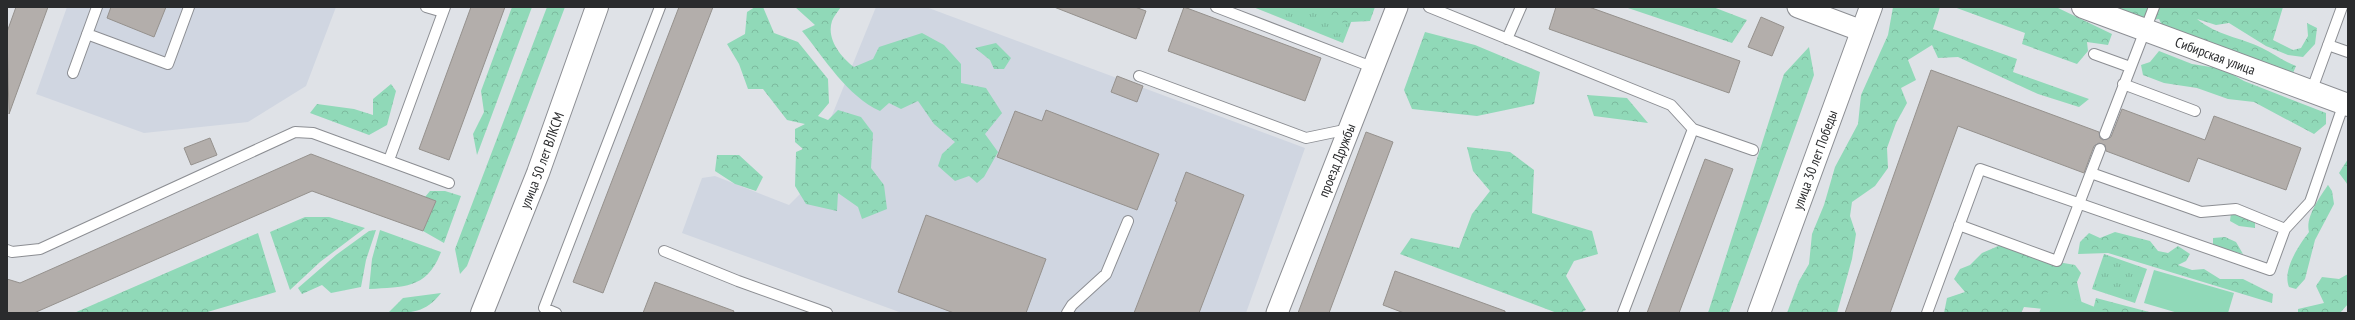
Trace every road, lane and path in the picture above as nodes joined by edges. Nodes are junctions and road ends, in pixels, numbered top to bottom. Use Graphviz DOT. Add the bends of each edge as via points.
graph roads {
  1 [pos="97,7"];
  2 [pos="189,7"];
  3 [pos="426,7"];
  4 [pos="597,7"];
  5 [pos="660,7"];
  6 [pos="1216,7"];
  7 [pos="1397,7"];
  8 [pos="1429,7"];
  9 [pos="1521,7"];
  10 [pos="1798,7"];
  11 [pos="1871,7"];
  12 [pos="2082,7"];
  13 [pos="2154,7"];
  14 [pos="2342,7"];
  15 [pos="444,10"];
  16 [pos="1862,31"];
  17 [pos="2145,31"];
  18 [pos="87,34"];
  19 [pos="1507,39"];
  20 [pos="2328,45"];
  21 [pos="2348,52"];
  22 [pos="2094,54"];
  23 [pos="2130,66"];
  24 [pos="1372,67"];
  25 [pos="73,73"];
  26 [pos="1139,76"];
  27 [pos="2123,84"];
  28 [pos="2310,92"];
  29 [pos="2346,104"];
  30 [pos="2195,111"];
  31 [pos="1349,129"];
  32 [pos="1693,129"];
  33 [pos="2105,134"];
  34 [pos="2100,149"];
  35 [pos="1753,150"];
  36 [pos="389,160"];
  37 [pos="2091,173"];
  38 [pos="449,183"];
  39 [pos="2080,203"];
  40 [pos="1128,220"];
  41 [pos="1959,225"];
  42 [pos="2285,229"];
  43 [pos="7,250"];
  44 [pos="664,251"];
  45 [pos="482,313"];
  46 [pos="556,313"];
  47 [pos="827,313"];
  48 [pos="1067,313"];
  49 [pos="1277,313"];
  50 [pos="1623,313"];
  51 [pos="1758,313"];
  52 [pos="1928,313"];
  1 -- 18 [label="lane"];
  2 -- 18 [label="lane" via="168,64"];
  3 -- 15 [label="lane"];
  4 -- 45 [label="main road, улица 50 лет ВЛКСМ" via="538,173"];
  5 -- 46 [label="lane" via="544,308"];
  6 -- 24 [label="lane"];
  7 -- 24 [label="street, проезд Дружбы"];
  8 -- 19 [label="lane"];
  9 -- 19 [label="lane"];
  10 -- 16 [label="street"];
  11 -- 16 [label="main road, улица 30 лет Победы"];
  12 -- 17 [label="main road, Сибирская улица"];
  13 -- 17 [label="lane"];
  14 -- 20 [label="lane"];
  15 -- 36 [label="lane"];
  16 -- 51 [label="main road, улица 30 лет Победы"];
  17 -- 23 [label="lane"];
  17 -- 28 [label="main road, Сибирская улица"];
  18 -- 25 [label="lane"];
  19 -- 32 [label="lane" via="1671,105"];
  20 -- 21 [label="lane"];
  20 -- 28 [label="lane"];
  22 -- 23 [label="lane"];
  23 -- 27 [label="lane"];
  24 -- 31 [label="street, проезд Дружбы"];
  26 -- 31 [label="lane" via="1306,138"];
  27 -- 30 [label="lane"];
  27 -- 33 [label="lane"];
  28 -- 29 [label="main road, Сибирская улица"];
  29 -- 42 [label="lane" via="2310,202"];
  31 -- 49 [label="street, проезд Дружбы"];
  32 -- 35 [label="lane"];
  32 -- 50 [label="lane"];
  34 -- 37 [label="lane"];
  36 -- 38 [label="lane"];
  36 -- 43 [label="lane" via="313,133 295,132 40,249 12,252"];
  37 -- 39 [label="lane"];
  37 -- 42 [label="lane" via="2201,212 2236,209"];
  39 -- 41 [label="lane" via="1980,169"];
  39 -- 41 [label="lane" via="2057,261"];
  39 -- 42 [label="lane" via="2270,270"];
  40 -- 48 [label="lane" via="1106,274 1072,305"];
  41 -- 52 [label="lane"];
  44 -- 47 [label="lane"];
}
